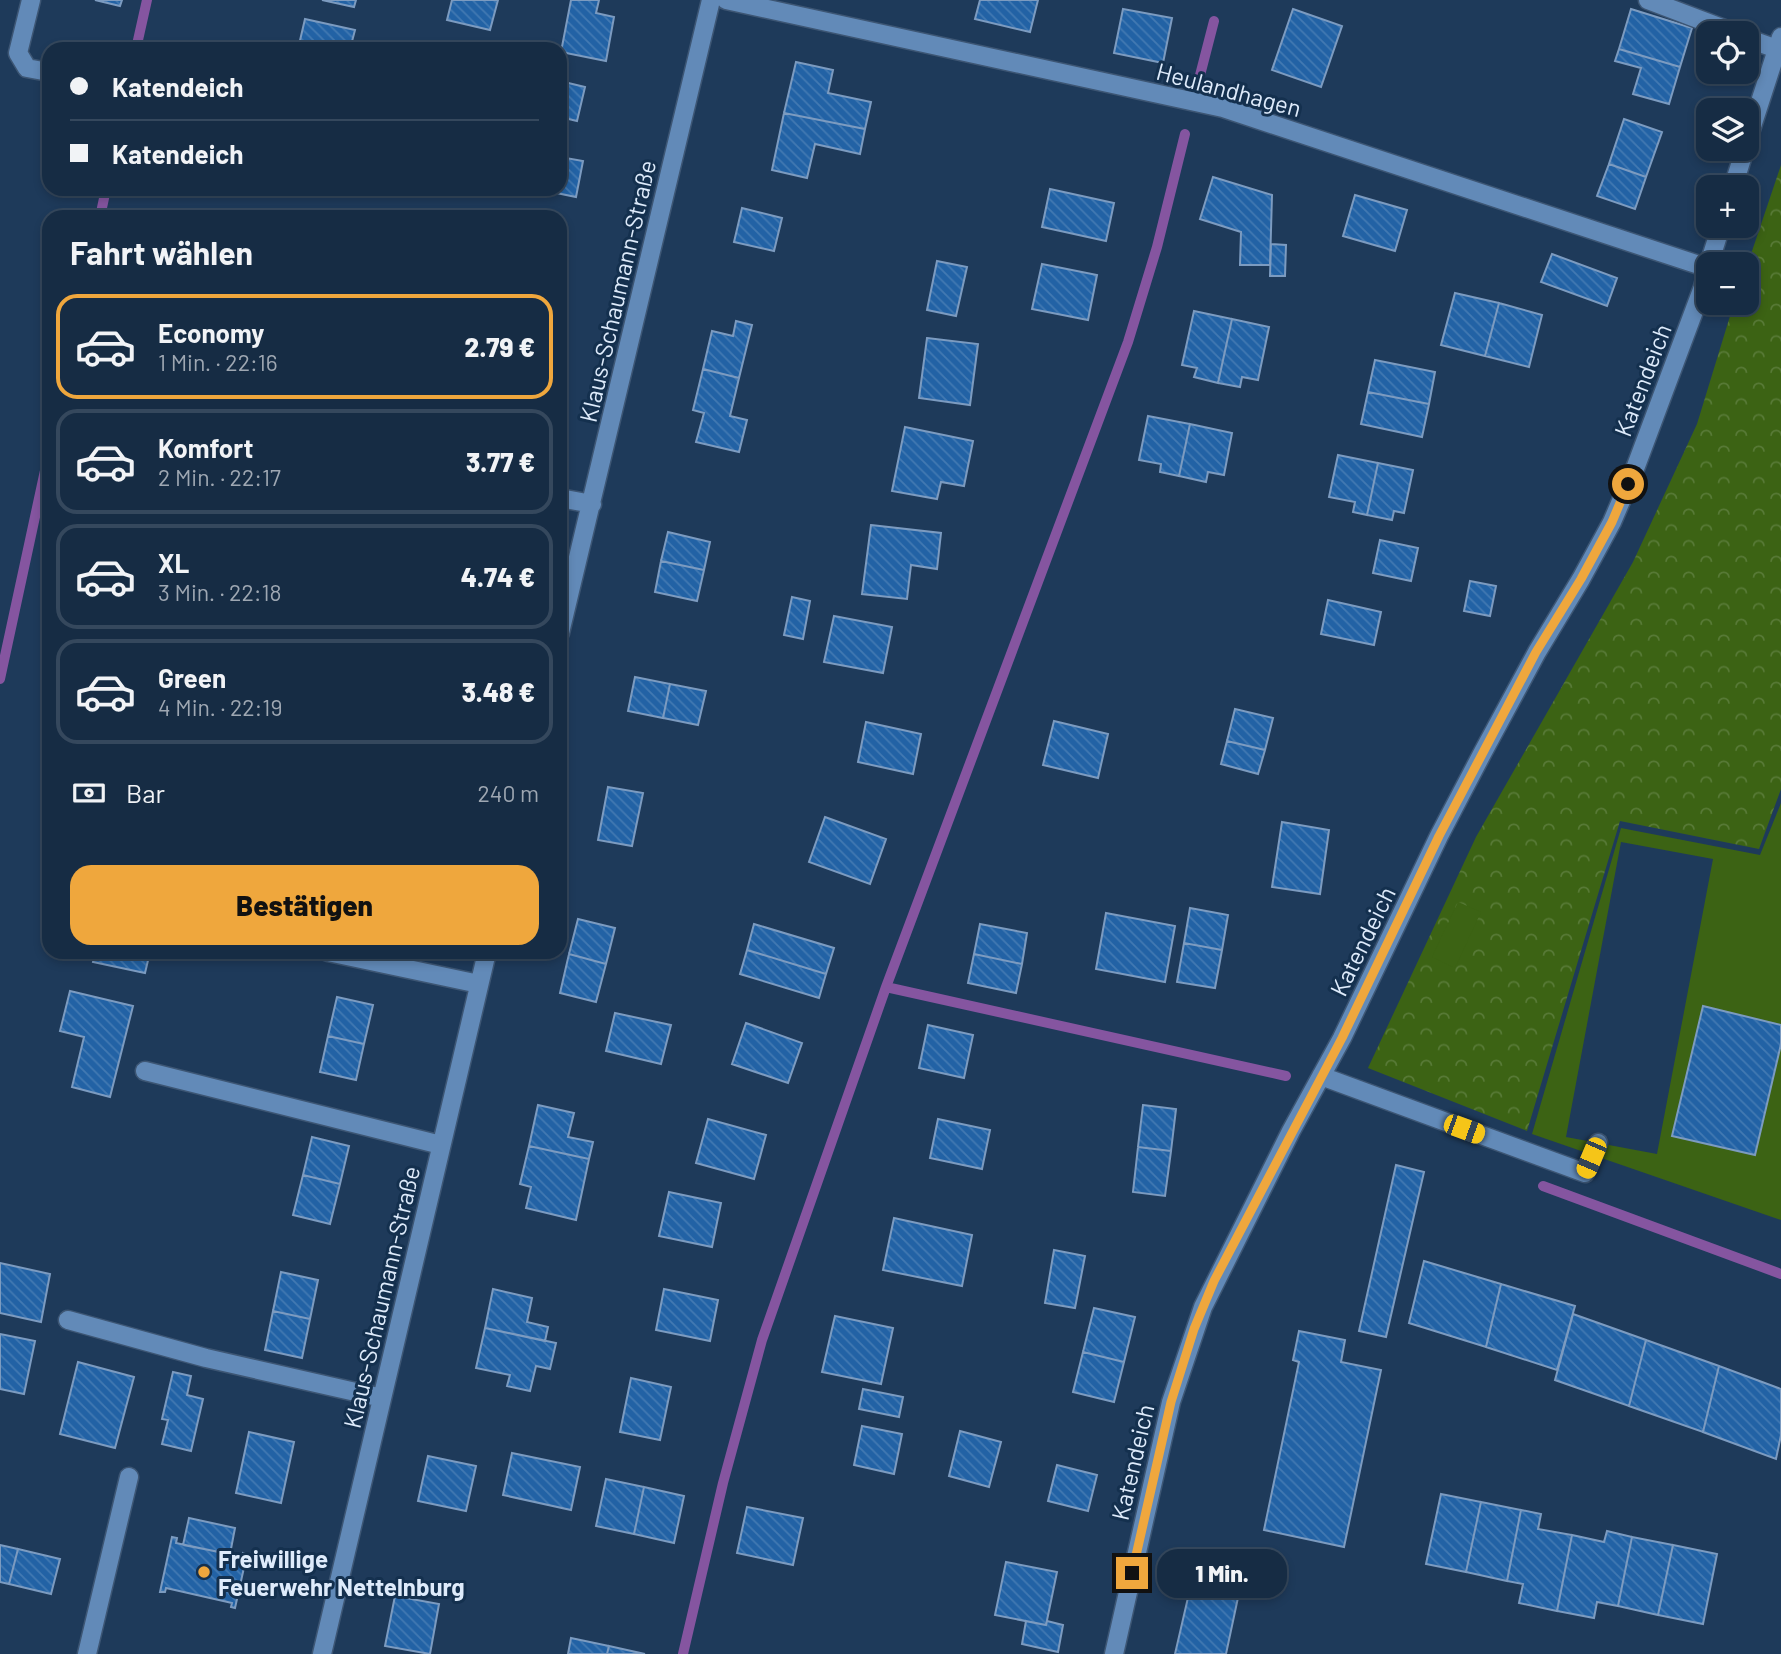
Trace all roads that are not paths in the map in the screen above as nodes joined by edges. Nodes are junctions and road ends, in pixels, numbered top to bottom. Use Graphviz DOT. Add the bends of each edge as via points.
graph roads {
  1 [pos="31,0"];
  2 [pos="710,0"];
  3 [pos="726,0"];
  4 [pos="1648,0"];
  5 [pos="1703,21"];
  6 [pos="1759,40"];
  7 [pos="1779,43"];
  8 [pos="42,71"];
  9 [pos="1759,106"];
  10 [pos="1696,263"];
  11 [pos="1696,306"];
  12 [pos="567,499"];
  13 [pos="592,504"];
  14 [pos="567,605"];
  15 [pos="361,959"];
  16 [pos="485,959"];
  17 [pos="480,984"];
  18 [pos="145,1070"];
  19 [pos="1321,1076"];
  20 [pos="1598,1143"];
  21 [pos="442,1144"];
  22 [pos="68,1320"];
  23 [pos="382,1398"];
  24 [pos="128,1477"];
  25 [pos="87,1654"];
  26 [pos="322,1654"];
  27 [pos="1114,1654"];
  1 -- 8 [label="street" via="18,53 27,68"];
  2 -- 13 [label="street, Klaus-Schaumann-Straße"];
  3 -- 10 [label="street, Heulandhagen" via="1223,108"];
  4 -- 5 [label="street"];
  6 -- 7 [label="street"];
  7 -- 9 [label="street"];
  11 -- 19 [label="street, Katendeich" via="1612,522 1483,752"];
  12 -- 13 [label="street"];
  13 -- 14 [label="street, Klaus-Schaumann-Straße"];
  15 -- 17 [label="street"];
  16 -- 17 [label="street, Klaus-Schaumann-Straße"];
  17 -- 21 [label="street, Klaus-Schaumann-Straße"];
  18 -- 21 [label="street"];
  19 -- 20 [label="street" via="1585,1173"];
  19 -- 27 [label="street, Katendeich" via="1214,1281 1194,1329 1171,1402"];
  21 -- 23 [label="street, Klaus-Schaumann-Straße"];
  22 -- 23 [label="street" via="206,1359"];
  23 -- 26 [label="street, Klaus-Schaumann-Straße"];
  24 -- 25 [label="street"];
}
